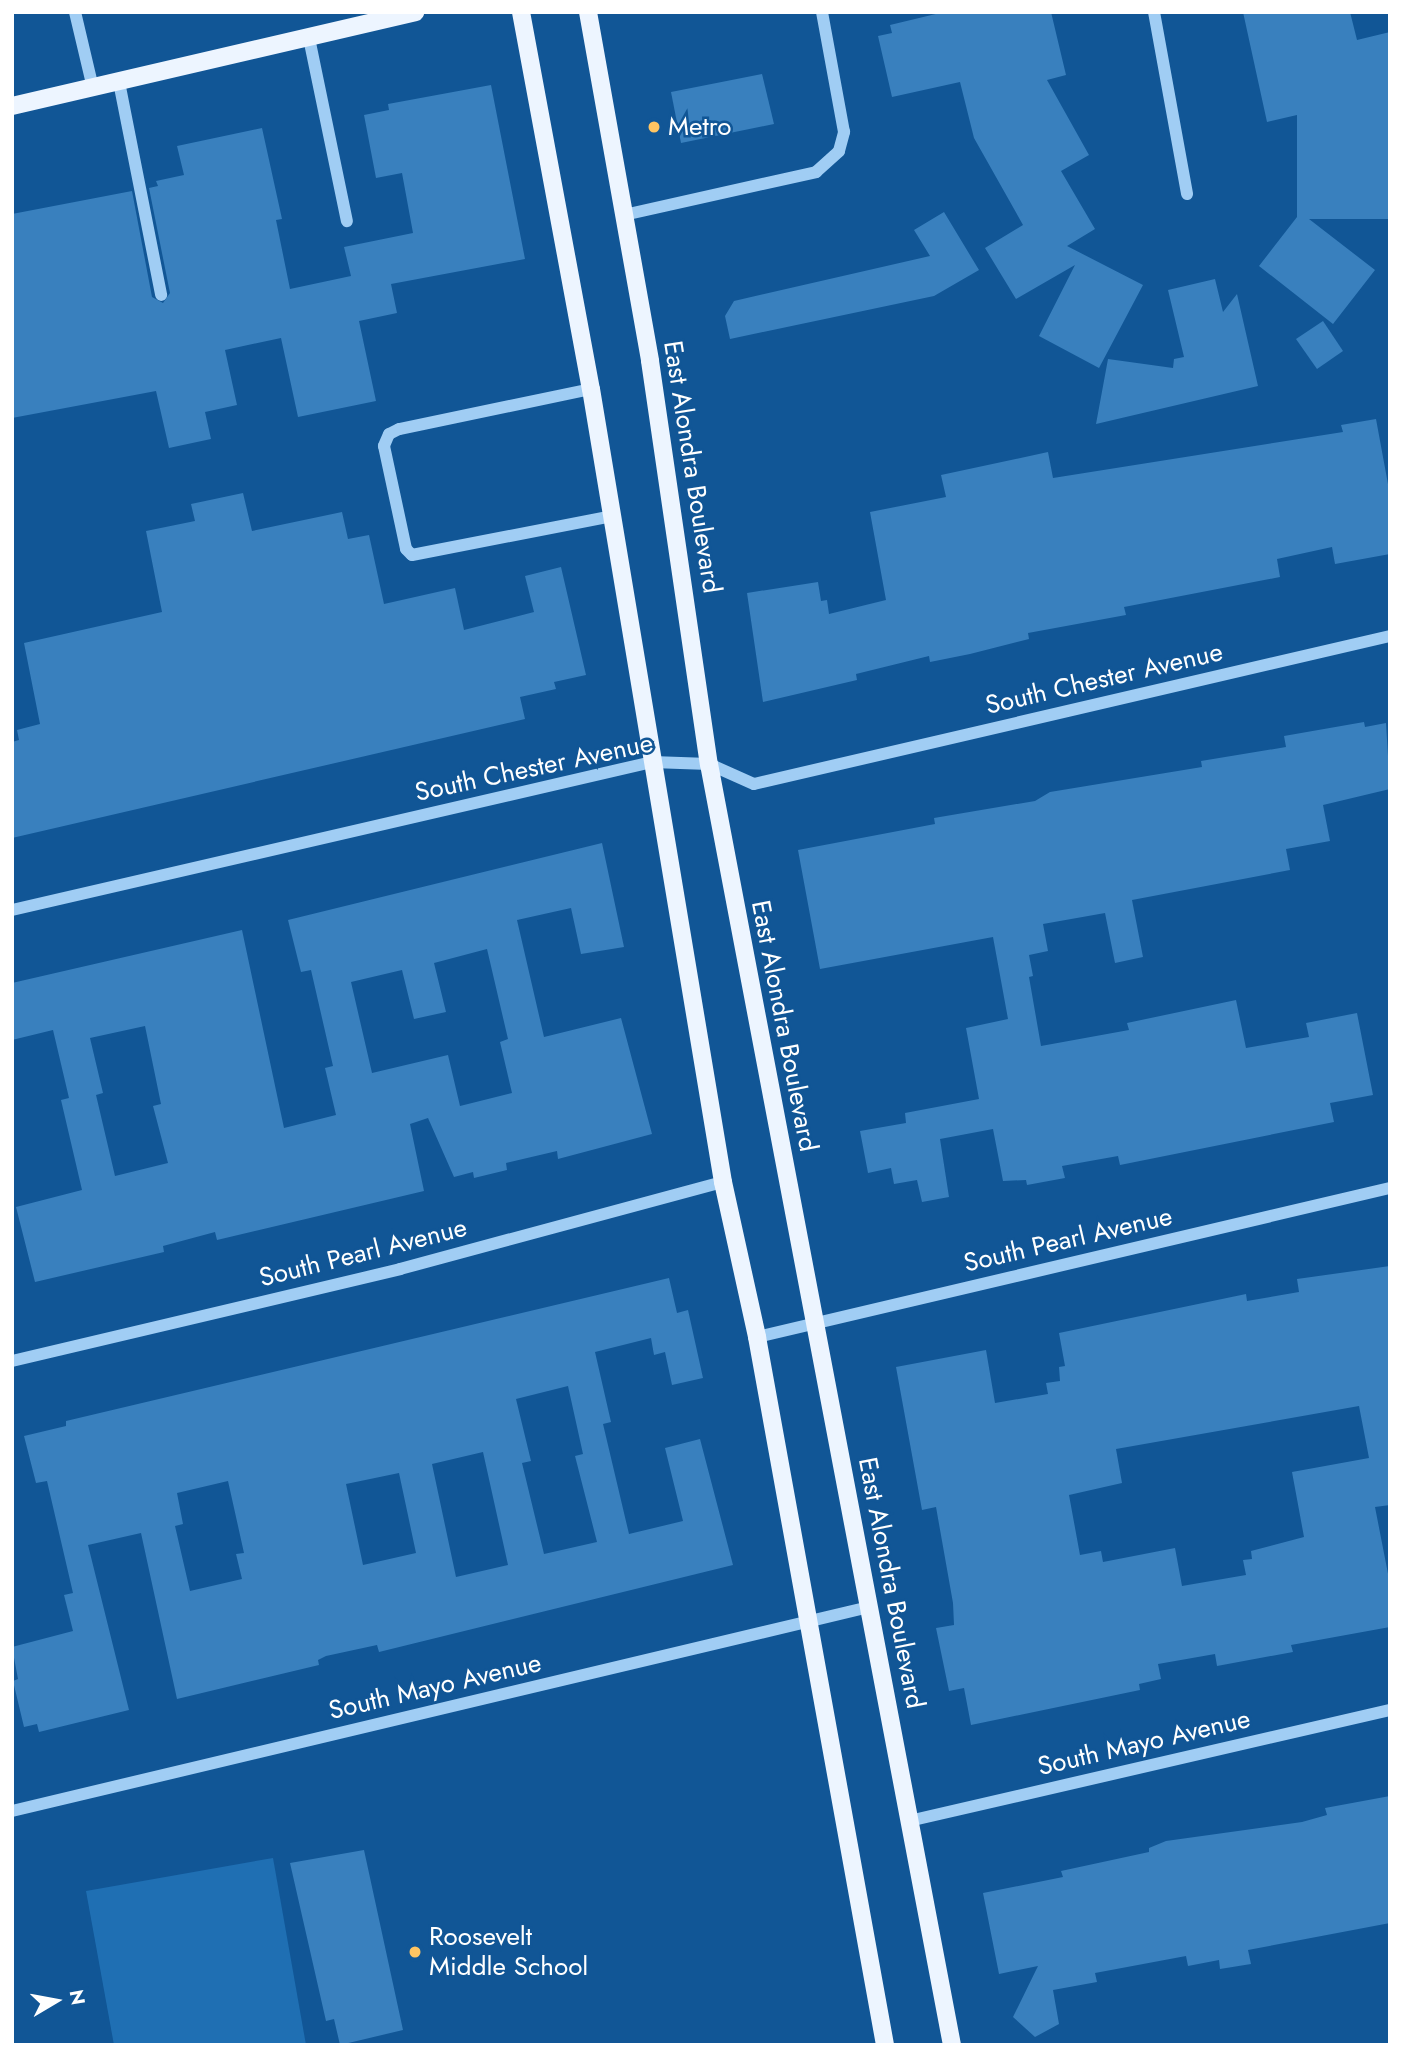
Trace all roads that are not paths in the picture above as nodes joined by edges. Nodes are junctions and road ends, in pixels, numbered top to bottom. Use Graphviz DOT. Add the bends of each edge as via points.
graph roads {
  1 [pos="75,12"];
  2 [pos="415,12"];
  3 [pos="521,12"];
  4 [pos="588,12"];
  5 [pos="822,12"];
  6 [pos="1154,12"];
  7 [pos="309,38"];
  8 [pos="120,82"];
  9 [pos="93,88"];
  10 [pos="12,106"];
  11 [pos="1187,194"];
  12 [pos="624,215"];
  13 [pos="348,221"];
  14 [pos="161,295"];
  15 [pos="591,389"];
  16 [pos="613,516"];
  17 [pos="1390,636"];
  18 [pos="652,762"];
  19 [pos="709,764"];
  20 [pos="12,910"];
  21 [pos="723,1182"];
  22 [pos="1390,1188"];
  23 [pos="814,1324"];
  24 [pos="757,1337"];
  25 [pos="12,1361"];
  26 [pos="869,1607"];
  27 [pos="808,1621"];
  28 [pos="1390,1710"];
  29 [pos="12,1811"];
  30 [pos="909,1821"];
  31 [pos="885,2045"];
  32 [pos="952,2045"];
  1 -- 9 [label="street"];
  2 -- 7 [label="main road"];
  3 -- 15 [label="main road"];
  4 -- 12 [label="main road, East Alondra Boulevard"];
  5 -- 12 [label="street" via="844,132 839,151 816,172"];
  6 -- 11 [label="street"];
  7 -- 8 [label="main road"];
  7 -- 13 [label="street"];
  8 -- 9 [label="main road"];
  8 -- 14 [label="street"];
  9 -- 10 [label="main road"];
  12 -- 19 [label="main road, East Alondra Boulevard" via="671,492"];
  15 -- 16 [label="main road"];
  15 -- 16 [label="street" via="399,429 388,434 384,446 412,555"];
  16 -- 18 [label="main road"];
  17 -- 19 [label="street, South Chester Avenue" via="754,784"];
  18 -- 19 [label="street, South Chester Avenue"];
  18 -- 20 [label="street, South Chester Avenue"];
  18 -- 21 [label="main road"];
  19 -- 23 [label="main road, East Alondra Boulevard"];
  21 -- 24 [label="main road"];
  21 -- 25 [label="street, South Pearl Avenue" via="400,1269"];
  22 -- 23 [label="street, South Pearl Avenue"];
  23 -- 24 [label="street, South Pearl Avenue"];
  23 -- 26 [label="main road, East Alondra Boulevard"];
  24 -- 27 [label="main road"];
  26 -- 27 [label="street, South Mayo Avenue"];
  26 -- 30 [label="main road, East Alondra Boulevard"];
  27 -- 29 [label="street, South Mayo Avenue"];
  27 -- 31 [label="main road"];
  28 -- 30 [label="street, South Mayo Avenue"];
  30 -- 32 [label="main road, East Alondra Boulevard"];
}
